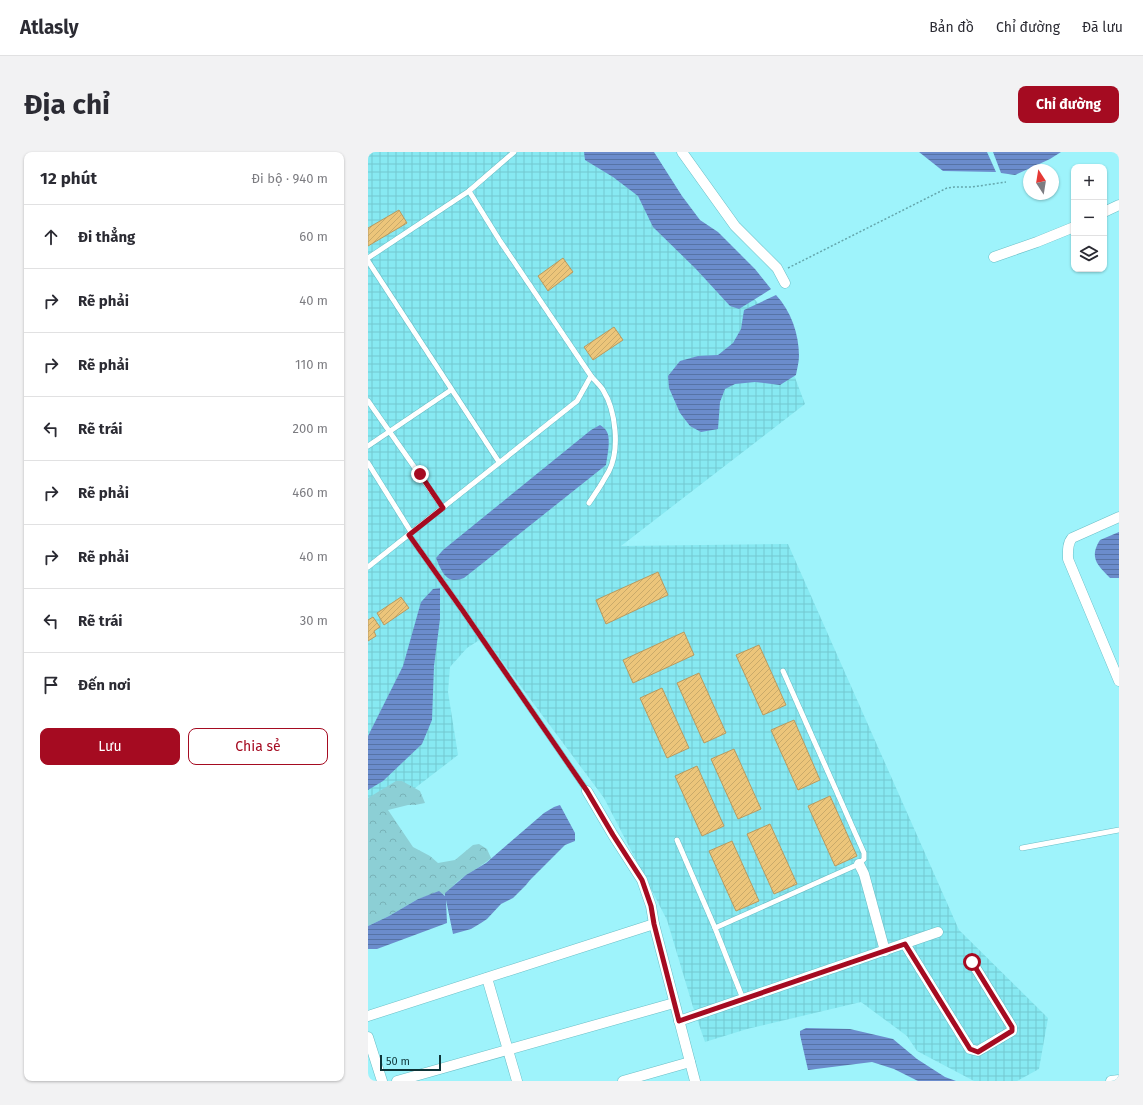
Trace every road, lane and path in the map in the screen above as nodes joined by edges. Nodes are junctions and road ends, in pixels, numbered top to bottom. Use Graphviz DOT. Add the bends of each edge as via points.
graph roads {
  1 [pos="514,152"];
  2 [pos="682,152"];
  3 [pos="1006,182"];
  4 [pos="469,191"];
  5 [pos="1119,205"];
  6 [pos="1107,211"];
  7 [pos="1071,228"];
  8 [pos="994,257"];
  9 [pos="368,258"];
  10 [pos="368,261"];
  11 [pos="779,273"];
  12 [pos="785,282"];
  13 [pos="592,376"];
  14 [pos="451,390"];
  15 [pos="368,401"];
  16 [pos="389,431"];
  17 [pos="368,446"];
  18 [pos="500,462"];
  19 [pos="368,463"];
  20 [pos="589,503"];
  21 [pos="443,508"];
  22 [pos="1119,517"];
  23 [pos="410,534"];
  24 [pos="368,567"];
  25 [pos="782,671"];
  26 [pos="1119,681"];
  27 [pos="587,791"];
  28 [pos="1119,830"];
  29 [pos="676,840"];
  30 [pos="1022,848"];
  31 [pos="859,864"];
  32 [pos="654,924"];
  33 [pos="715,928"];
  34 [pos="938,932"];
  35 [pos="905,944"];
  36 [pos="885,951"];
  37 [pos="972,962"];
  38 [pos="487,978"];
  39 [pos="743,999"];
  40 [pos="674,1003"];
  41 [pos="368,1016"];
  42 [pos="679,1021"];
  43 [pos="368,1037"];
  44 [pos="508,1050"];
  45 [pos="690,1062"];
  46 [pos="1119,1080"];
  47 [pos="382,1081"];
  48 [pos="397,1081"];
  49 [pos="517,1081"];
  50 [pos="623,1081"];
  51 [pos="695,1081"];
  52 [pos="1111,1081"];
  1 -- 4 [label="lane"];
  2 -- 11 [label="street" via="735,226"];
  3 -- 11 [label="path" via="947,188"];
  4 -- 9 [label="lane"];
  4 -- 13 [label="lane"];
  5 -- 6 [label="street"];
  7 -- 8 [label="street"];
  10 -- 14 [label="lane"];
  11 -- 12 [label="street"];
  13 -- 18 [label="lane" via="577,401"];
  13 -- 20 [label="lane" via="603,390 612,410 615,444 610,470"];
  14 -- 16 [label="lane"];
  14 -- 18 [label="lane"];
  15 -- 16 [label="lane"];
  16 -- 17 [label="lane"];
  16 -- 21 [label="lane"];
  18 -- 21 [label="lane"];
  19 -- 23 [label="lane"];
  21 -- 23 [label="lane"];
  22 -- 26 [label="street" via="1072,538 1068,549 1068,559"];
  23 -- 24 [label="lane"];
  23 -- 27 [label="lane"];
  25 -- 31 [label="lane" via="864,853 864,859"];
  27 -- 32 [label="street" via="642,880"];
  28 -- 30 [label="lane"];
  29 -- 33 [label="lane"];
  31 -- 33 [label="lane"];
  31 -- 36 [label="street"];
  32 -- 38 [label="street"];
  32 -- 40 [label="street"];
  33 -- 39 [label="lane"];
  34 -- 35 [label="street"];
  35 -- 36 [label="street"];
  35 -- 37 [label="street" via="970,1049 978,1052 1012,1031 1012,1027"];
  36 -- 39 [label="street"];
  38 -- 41 [label="street"];
  38 -- 44 [label="street"];
  39 -- 42 [label="street"];
  40 -- 42 [label="street"];
  40 -- 44 [label="street"];
  42 -- 45 [label="street"];
  43 -- 47 [label="street"];
  44 -- 48 [label="street"];
  44 -- 49 [label="street"];
  45 -- 50 [label="street"];
  45 -- 51 [label="street"];
  46 -- 52 [label="street"];
}
